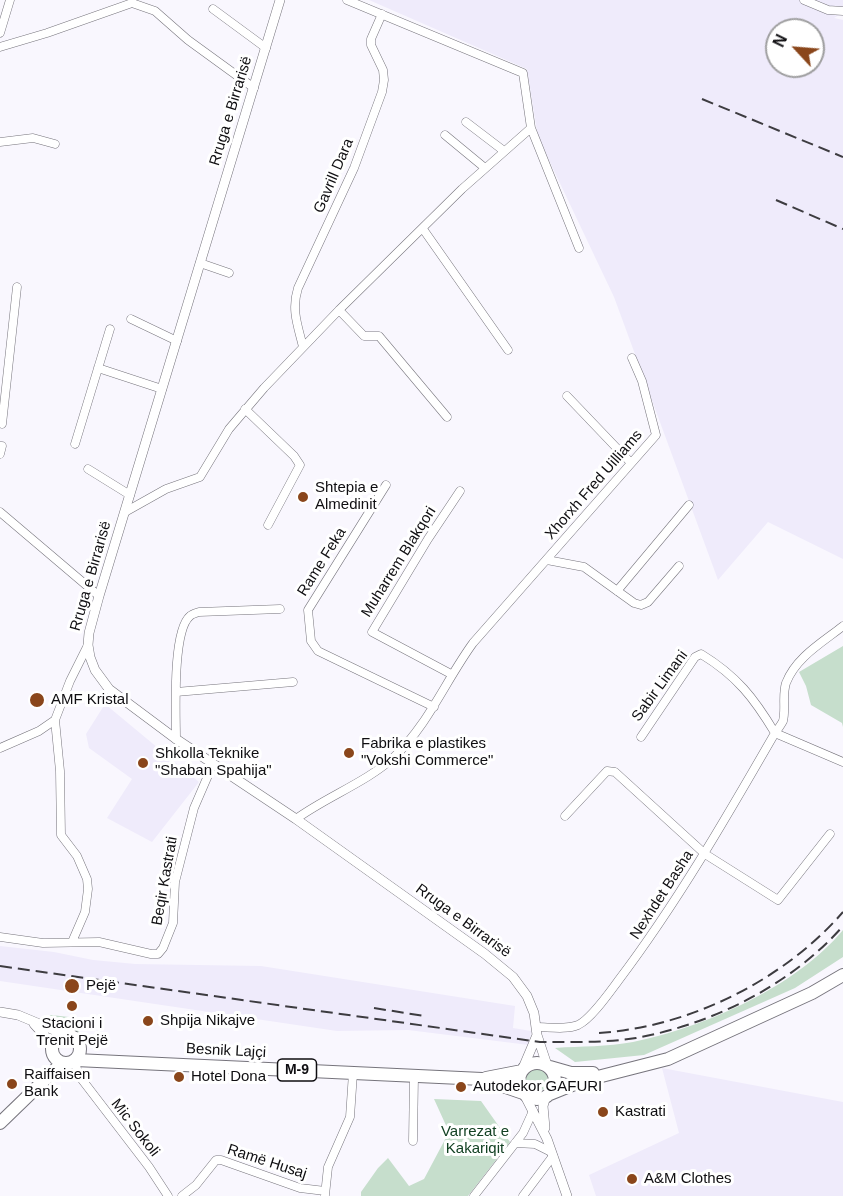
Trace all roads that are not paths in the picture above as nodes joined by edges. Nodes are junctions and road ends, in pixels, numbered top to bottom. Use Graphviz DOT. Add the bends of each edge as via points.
graph roads {
  1 [pos="10,0"];
  2 [pos="280,0"];
  3 [pos="347,0"];
  4 [pos="804,0"];
  5 [pos="213,9"];
  6 [pos="843,11"];
  7 [pos="382,14"];
  8 [pos="0,33"];
  9 [pos="0,47"];
  10 [pos="266,48"];
  11 [pos="254,88"];
  12 [pos="466,122"];
  13 [pos="531,128"];
  14 [pos="445,135"];
  15 [pos="0,142"];
  16 [pos="55,144"];
  17 [pos="504,151"];
  18 [pos="485,168"];
  19 [pos="423,229"];
  20 [pos="579,248"];
  21 [pos="200,263"];
  22 [pos="229,273"];
  23 [pos="17,287"];
  24 [pos="339,310"];
  25 [pos="131,319"];
  26 [pos="110,329"];
  27 [pos="177,341"];
  28 [pos="303,347"];
  29 [pos="508,350"];
  30 [pos="632,358"];
  31 [pos="98,368"];
  32 [pos="162,389"];
  33 [pos="567,396"];
  34 [pos="245,409"];
  35 [pos="447,417"];
  36 [pos="0,423"];
  37 [pos="75,444"];
  38 [pos="631,463"];
  39 [pos="88,470"];
  40 [pos="386,484"];
  41 [pos="460,491"];
  42 [pos="130,495"];
  43 [pos="689,505"];
  44 [pos="0,512"];
  45 [pos="125,512"];
  46 [pos="268,525"];
  47 [pos="546,560"];
  48 [pos="678,566"];
  49 [pos="617,591"];
  50 [pos="99,596"];
  51 [pos="280,609"];
  52 [pos="843,626"];
  53 [pos="88,645"];
  54 [pos="452,674"];
  55 [pos="292,682"];
  56 [pos="176,692"];
  57 [pos="434,707"];
  58 [pos="54,720"];
  59 [pos="776,733"];
  60 [pos="640,737"];
  61 [pos="176,738"];
  62 [pos="0,748"];
  63 [pos="843,762"];
  64 [pos="213,764"];
  65 [pos="565,816"];
  66 [pos="296,819"];
  67 [pos="830,834"];
  68 [pos="705,854"];
  69 [pos="0,937"];
  70 [pos="72,942"];
  71 [pos="843,975"];
  72 [pos="0,1012"];
  73 [pos="30,1020"];
  74 [pos="537,1031"];
  75 [pos="66,1035"];
  76 [pos="79,1044"];
  77 [pos="52,1050"];
  78 [pos="111,1060"];
  79 [pos="69,1062"];
  80 [pos="548,1066"];
  81 [pos="523,1069"];
  82 [pos="615,1072"];
  83 [pos="353,1073"];
  84 [pos="414,1076"];
  85 [pos="482,1080"];
  86 [pos="524,1094"];
  87 [pos="548,1095"];
  88 [pos="27,1098"];
  89 [pos="533,1111"];
  90 [pos="0,1123"];
  91 [pos="547,1139"];
  92 [pos="413,1141"];
  93 [pos="515,1143"];
  94 [pos="552,1154"];
  95 [pos="299,1192"];
  96 [pos="325,1194"];
  97 [pos="168,1196"];
  98 [pos="182,1196"];
  99 [pos="474,1196"];
  100 [pos="523,1196"];
  101 [pos="567,1196"];
  1 -- 8 [label="street"];
  2 -- 10 [label="street, Rruga e Birrarisë"];
  3 -- 7 [label="street"];
  4 -- 6 [label="street" via="828,10"];
  5 -- 10 [label="street"];
  7 -- 13 [label="street" via="524,73"];
  7 -- 28 [label="street, Gavrill Dara" via="371,45 383,70 382,92 354,168 294,301"];
  9 -- 11 [label="street" via="132,3 154,11"];
  10 -- 11 [label="street, Rruga e Birrarisë"];
  11 -- 21 [label="street, Rruga e Birrarisë"];
  12 -- 17 [label="street"];
  13 -- 17 [label="street"];
  13 -- 20 [label="street"];
  14 -- 18 [label="street"];
  15 -- 16 [label="street" via="33,138"];
  17 -- 18 [label="street"];
  18 -- 19 [label="street"];
  19 -- 24 [label="street"];
  19 -- 29 [label="street"];
  21 -- 22 [label="street"];
  21 -- 27 [label="street, Rruga e Birrarisë"];
  23 -- 36 [label="street"];
  24 -- 28 [label="street"];
  24 -- 35 [label="street" via="363,336 379,336"];
  25 -- 27 [label="street"];
  26 -- 31 [label="street"];
  27 -- 32 [label="street, Rruga e Birrarisë"];
  28 -- 34 [label="street"];
  30 -- 38 [label="street, Xhorxh Fred Uilliams" via="656,435"];
  31 -- 32 [label="street"];
  31 -- 37 [label="street"];
  32 -- 42 [label="street, Rruga e Birrarisë"];
  33 -- 38 [label="street"];
  34 -- 45 [label="street" via="200,477 166,489"];
  34 -- 46 [label="street" via="300,465"];
  38 -- 47 [label="street, Xhorxh Fred Uilliams"];
  39 -- 42 [label="street"];
  40 -- 57 [label="street, Rame Feka" via="308,610 311,641 318,651"];
  41 -- 54 [label="street, Muharrem Blakqori" via="372,632"];
  42 -- 45 [label="street, Rruga e Birrarisë"];
  43 -- 49 [label="street"];
  44 -- 50 [label="street"];
  45 -- 50 [label="street, Rruga e Birrarisë"];
  47 -- 49 [label="street, Xhorxh Fred Uilliams" via="584,567"];
  47 -- 54 [label="street, Xhorxh Fred Uilliams" via="473,643"];
  48 -- 49 [label="street, Xhorxh Fred Uilliams" via="648,602 641,605"];
  50 -- 53 [label="street, Rruga e Birrarisë"];
  51 -- 56 [label="street" via="191,615 181,634"];
  52 -- 59 [label="street, Nexhdet Basha" via="796,666 787,682 783,720"];
  53 -- 58 [label="street"];
  53 -- 61 [label="street, Rruga e Birrarisë" via="95,670 109,689"];
  54 -- 57 [label="street, Xhorxh Fred Uilliams"];
  55 -- 56 [label="street"];
  56 -- 61 [label="street"];
  57 -- 66 [label="street, Xhorxh Fred Uilliams" via="407,743 378,771"];
  58 -- 62 [label="street"];
  58 -- 70 [label="street" via="61,835 76,856 88,889 85,912"];
  59 -- 60 [label="street, Sabir Limani" via="741,684 701,654 695,657"];
  59 -- 63 [label="street"];
  59 -- 68 [label="street, Nexhdet Basha"];
  61 -- 64 [label="street, Rruga e Birrarisë"];
  64 -- 66 [label="street, Rruga e Birrarisë"];
  64 -- 70 [label="street, Beqir Kastrati" via="194,808 183,848 172,923 163,948 158,954 151,954 99,942"];
  65 -- 68 [label="street" via="607,771 615,772"];
  66 -- 74 [label="street, Rruga e Birrarisë" via="500,965 527,996"];
  67 -- 68 [label="street" via="778,900"];
  68 -- 74 [label="street, Nexhdet Basha" via="638,954 585,1021 577,1026"];
  69 -- 70 [label="street, Beqir Kastrati" via="43,944"];
  71 -- 82 [label="main road, M-9" via="668,1059"];
  72 -- 73 [label="street"];
  73 -- 75 [label="street"];
  73 -- 77 [label="street"];
  74 -- 80 [label="street, Rruga e Birrarisë"];
  74 -- 81 [label="street"];
  75 -- 76 [label="main road, M-9"];
  75 -- 77 [label="main road" via="58,1037"];
  76 -- 78 [label="main road, Besnik Lajçi / M-9"];
  76 -- 79 [label="main road" via="80,1052"];
  77 -- 79 [label="main road" via="55,1059"];
  77 -- 88 [label="main road"];
  78 -- 79 [label="main road, Besnik Lajçi / M-9"];
  78 -- 83 [label="main road, Besnik Lajçi / M-9"];
  79 -- 88 [label="main road"];
  79 -- 97 [label="street, Mic Sokoli"];
  80 -- 81 [label="main road, M-9" via="537,1062"];
  80 -- 82 [label="main road, M-9" via="579,1074"];
  80 -- 87 [label="main road" via="555,1080"];
  81 -- 85 [label="main road, Besnik Lajçi / M-9"];
  81 -- 86 [label="main road" via="519,1082"];
  82 -- 87 [label="main road, M-9"];
  83 -- 84 [label="main road, Besnik Lajçi / M-9"];
  83 -- 96 [label="street" via="350,1117 330,1160"];
  84 -- 85 [label="main road, Besnik Lajçi / M-9"];
  84 -- 92 [label="street"];
  85 -- 86 [label="main road, Besnik Lajçi / M-9"];
  86 -- 87 [label="main road, M-9" via="533,1099"];
  86 -- 89 [label="street"];
  87 -- 91 [label="street" via="543,1114"];
  88 -- 90 [label="main road"];
  89 -- 91 [label="street"];
  89 -- 93 [label="street"];
  91 -- 94 [label="street"];
  93 -- 94 [label="street" via="535,1144"];
  93 -- 99 [label="street"];
  94 -- 100 [label="street"];
  94 -- 101 [label="street"];
  95 -- 96 [label="street, Ramë Husaj"];
  95 -- 98 [label="street, Ramë Husaj" via="216,1160"];
}
